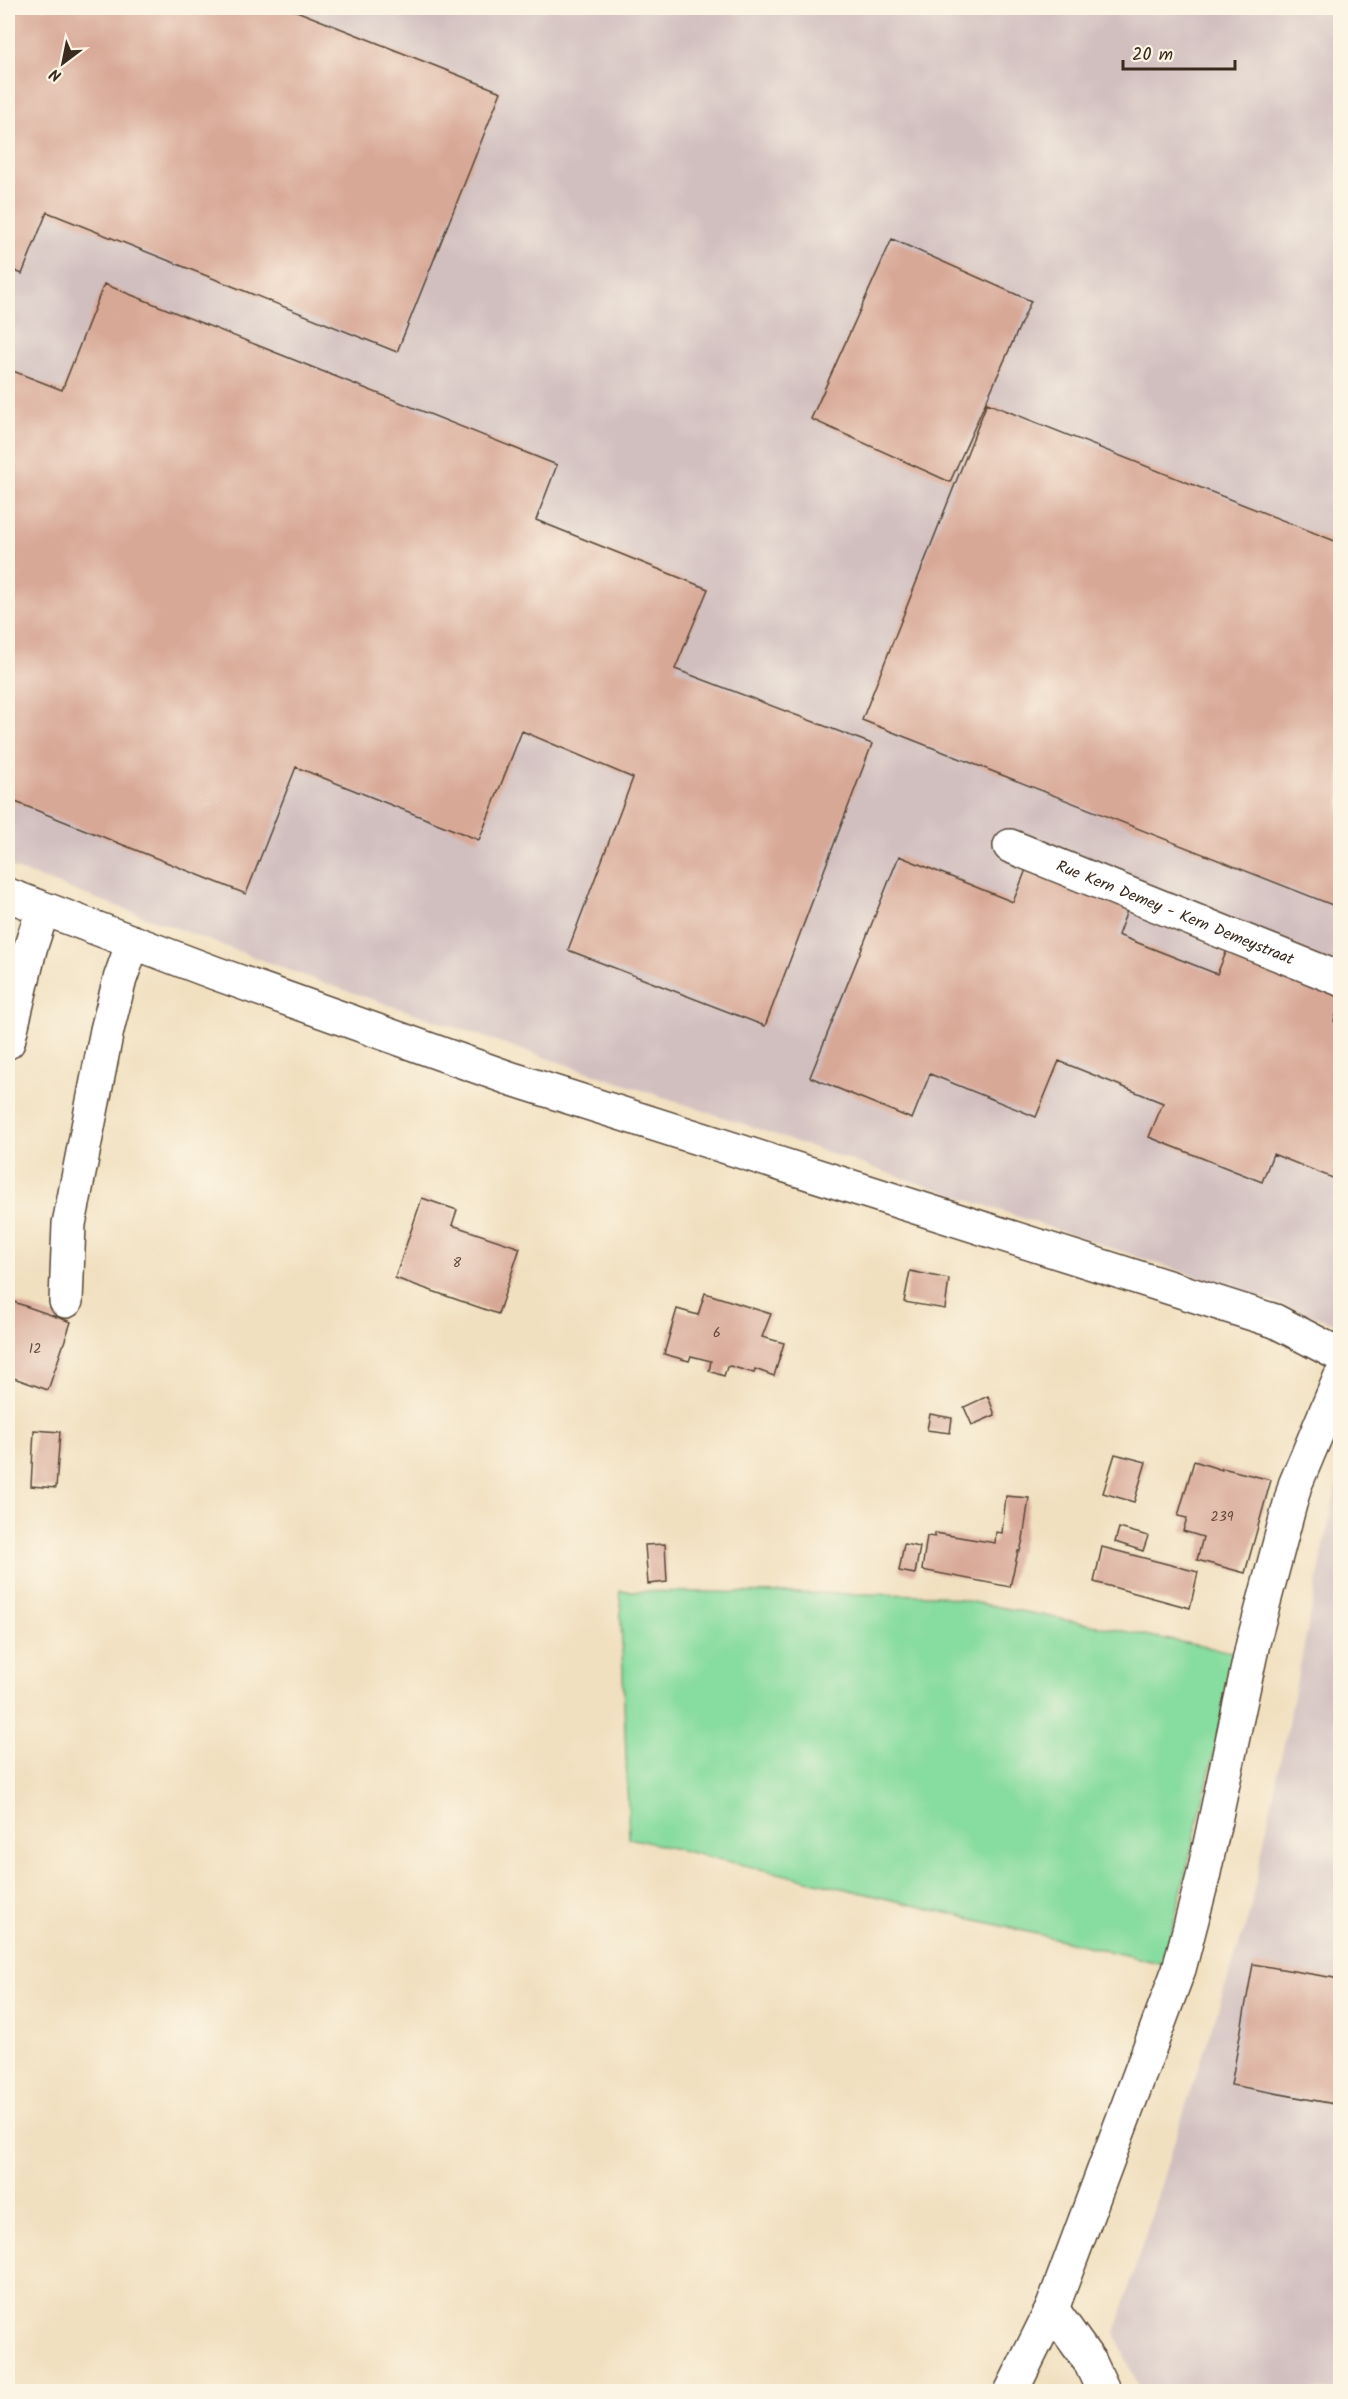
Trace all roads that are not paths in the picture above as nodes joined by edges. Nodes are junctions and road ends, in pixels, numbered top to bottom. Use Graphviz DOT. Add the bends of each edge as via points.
graph roads {
  1 [pos="1010,846"];
  2 [pos="8,895"];
  3 [pos="44,909"];
  4 [pos="133,942"];
  5 [pos="1341,979"];
  6 [pos="8,1042"];
  7 [pos="66,1301"];
  8 [pos="1341,1355"];
  9 [pos="1341,1378"];
  10 [pos="1052,2309"];
  11 [pos="1011,2391"];
  12 [pos="1104,2391"];
  1 -- 5 [label="street, Rue Kern Demey - Kern Demeystraat"];
  2 -- 3 [label="street"];
  3 -- 4 [label="street"];
  3 -- 6 [label="street" via="30,949"];
  4 -- 7 [label="street" via="107,1030 69,1224"];
  4 -- 8 [label="street" via="509,1078 1275,1321"];
  9 -- 10 [label="street" via="1295,1485 1254,1643 1179,1970"];
  10 -- 11 [label="street"];
  10 -- 12 [label="street" via="1090,2362"];
}
